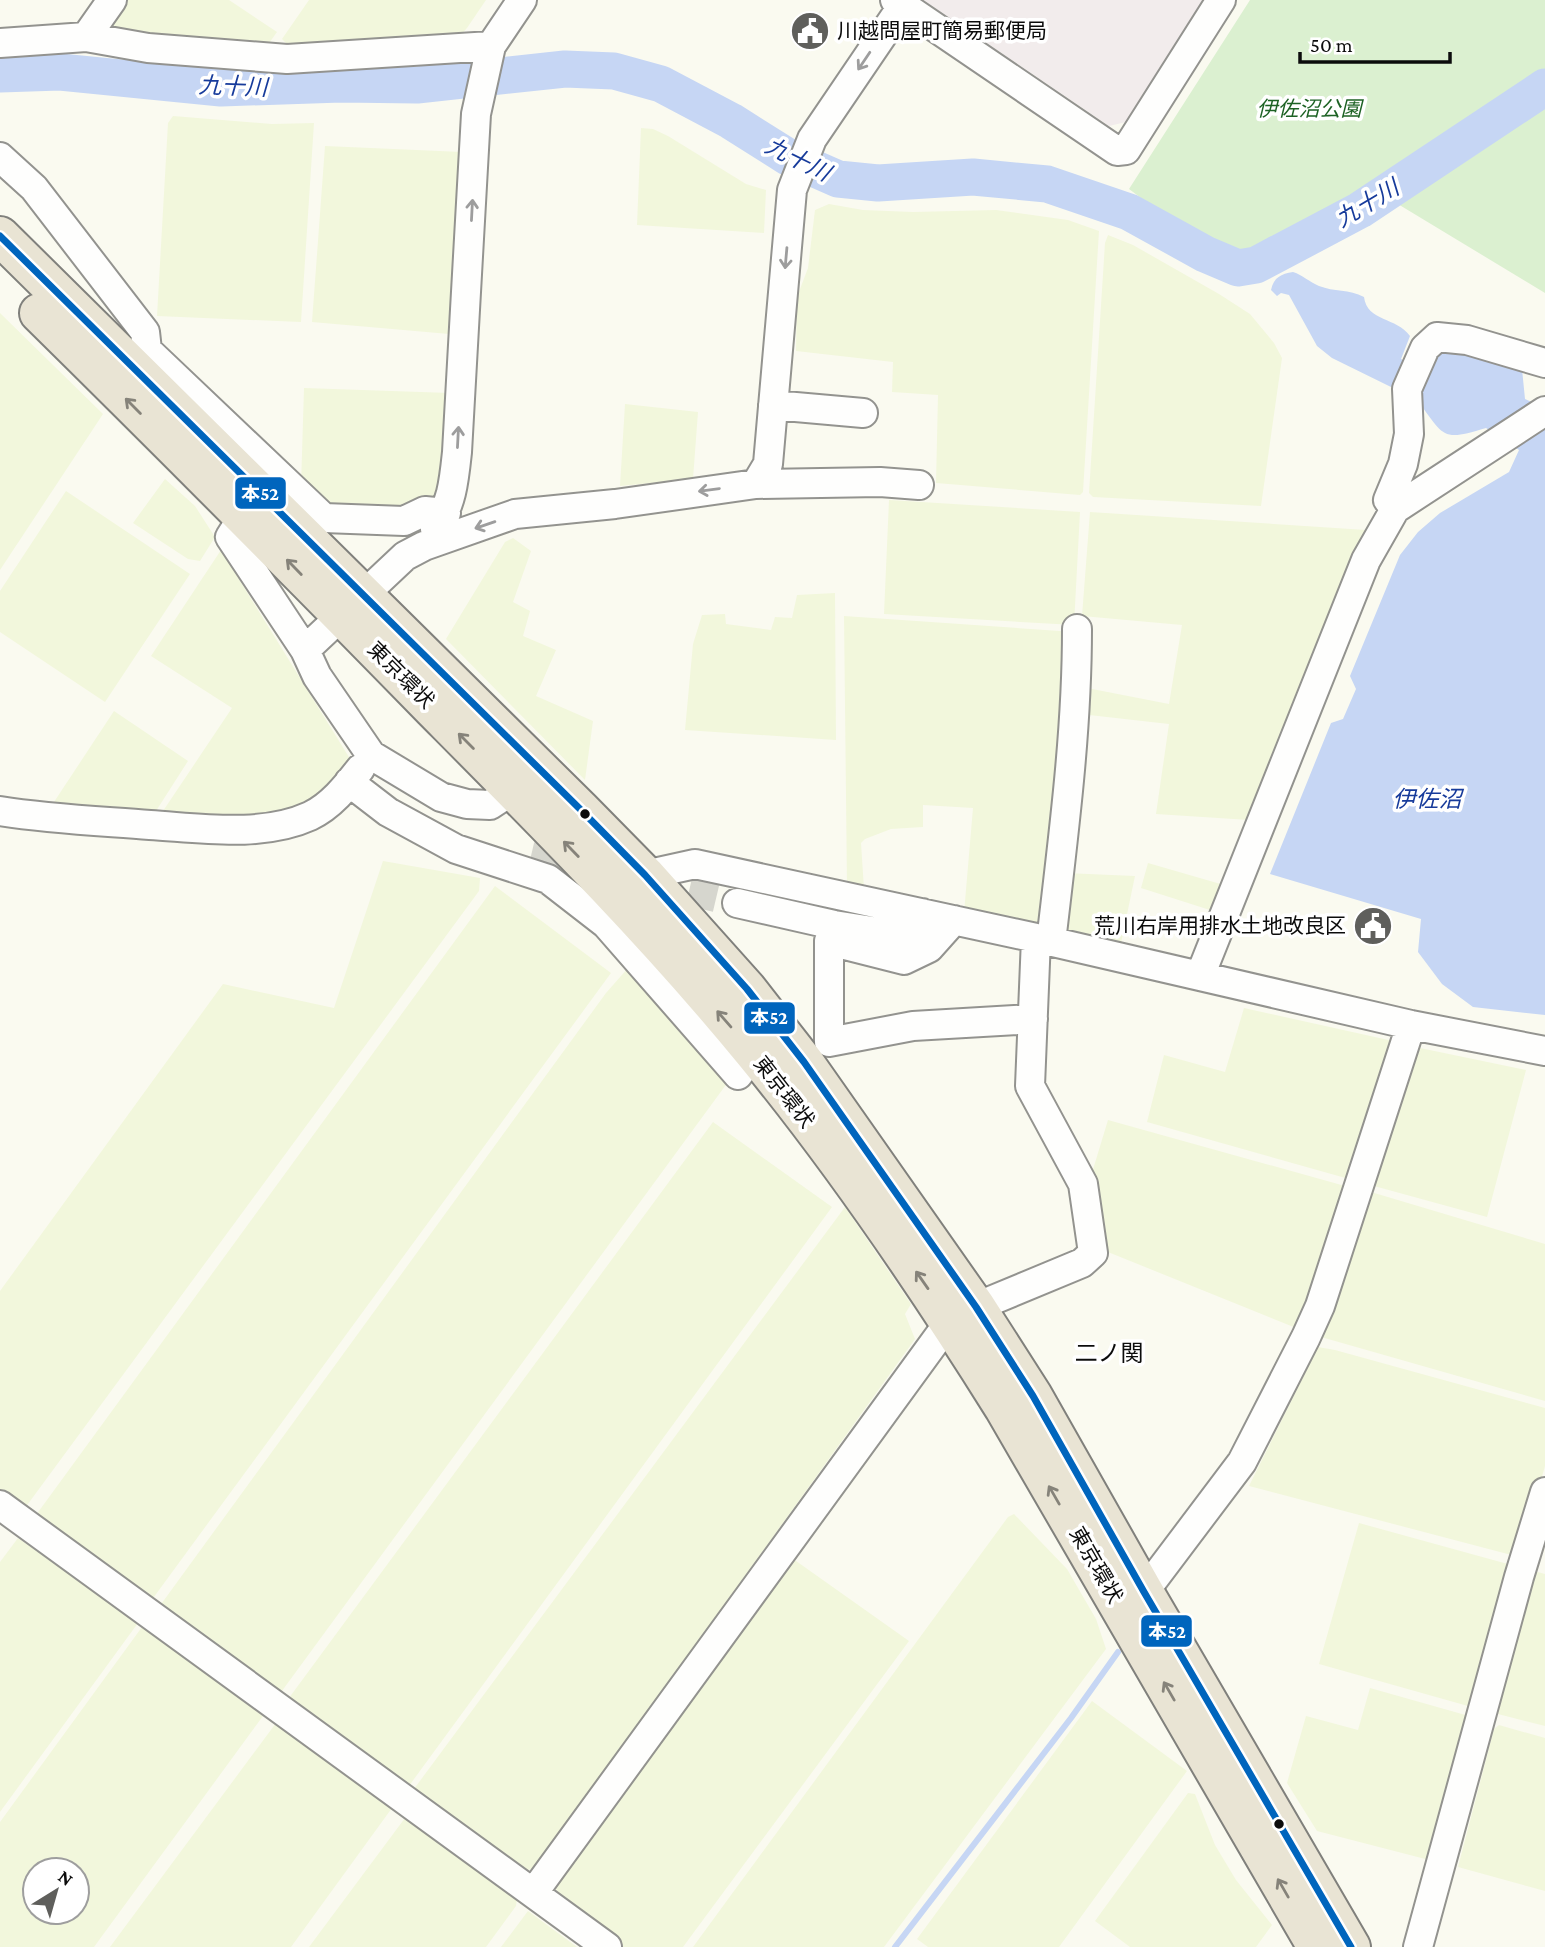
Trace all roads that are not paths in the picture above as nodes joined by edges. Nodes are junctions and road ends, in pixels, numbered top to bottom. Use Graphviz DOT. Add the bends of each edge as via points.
graph roads {
  1 [pos="112,0"];
  2 [pos="522,0"];
  3 [pos="1221,0"];
  4 [pos="899,2"];
  5 [pos="86,37"];
  6 [pos="0,43"];
  7 [pos="491,46"];
  8 [pos="0,157"];
  9 [pos="0,236"];
  10 [pos="0,274"];
  11 [pos="1545,363"];
  12 [pos="146,364"];
  13 [pos="773,405"];
  14 [pos="1545,411"];
  15 [pos="863,413"];
  16 [pos="756,484"];
  17 [pos="919,485"];
  18 [pos="1395,509"];
  19 [pos="446,513"];
  20 [pos="244,515"];
  21 [pos="424,546"];
  22 [pos="353,605"];
  23 [pos="1077,629"];
  24 [pos="305,650"];
  25 [pos="360,769"];
  26 [pos="513,790"];
  27 [pos="0,811"];
  28 [pos="531,856"];
  29 [pos="632,886"];
  30 [pos="737,903"];
  31 [pos="922,913"];
  32 [pos="954,920"];
  33 [pos="1044,940"];
  34 [pos="1200,976"];
  35 [pos="1033,1019"];
  36 [pos="1411,1025"];
  37 [pos="1545,1051"];
  38 [pos="755,1053"];
  39 [pos="963,1314"];
  40 [pos="1545,1492"];
  41 [pos="0,1505"];
  42 [pos="1143,1592"];
  43 [pos="534,1892"];
  44 [pos="607,1947"];
  45 [pos="1317,1947"];
  46 [pos="1351,1947"];
  47 [pos="1418,1947"];
  1 -- 5 [label="street"];
  2 -- 7 [label="street"];
  3 -- 4 [label="street" via="1126,150 1117,151"];
  4 -- 13 [label="street, one-way" via="812,139 792,190"];
  5 -- 6 [label="street"];
  5 -- 7 [label="street" via="148,48 287,59"];
  19 -- 7 [label="street, one-way" via="453,494 457,452 478,107"];
  8 -- 12 [label="street" via="34,188 145,332"];
  9 -- 12 [label="highway, 東京環状"];
  20 -- 10 [label="highway, 東京環状, one-way"];
  11 -- 18 [label="street" via="1457,339 1437,337 1425,348 1407,389 1409,434 1388,500"];
  12 -- 19 [label="street" via="324,517 404,521 425,510"];
  12 -- 22 [label="highway, 東京環状"];
  13 -- 15 [label="street"];
  13 -- 16 [label="street" via="768,464"];
  14 -- 18 [label="street"];
  16 -- 17 [label="street"];
  16 -- 21 [label="street, one-way" via="515,514"];
  18 -- 34 [label="street" via="1366,560"];
  19 -- 21 [label="street"];
  22 -- 20 [label="highway, 東京環状, one-way"];
  20 -- 24 [label="street" via="230,537"];
  21 -- 22 [label="street" via="405,556"];
  22 -- 24 [label="street"];
  26 -- 22 [label="highway, 東京環状, one-way"];
  22 -- 29 [label="highway, 東京環状"];
  23 -- 33 [label="street" via="1064,834"];
  24 -- 25 [label="street"];
  25 -- 26 [label="street" via="467,804 490,805"];
  25 -- 27 [label="street" via="331,803 308,817 265,828 105,822"];
  25 -- 28 [label="street" via="429,818"];
  25 -- 38 [label="street" via="388,812 456,849 548,879 606,924 738,1075"];
  29 -- 26 [label="highway, 東京環状, one-way"];
  29 -- 31 [label="street" via="695,864"];
  38 -- 29 [label="highway, 東京環状, one-way"];
  29 -- 39 [label="highway, 東京環状" via="747,989 804,1062"];
  30 -- 31 [label="street" via="904,936"];
  31 -- 32 [label="street"];
  32 -- 33 [label="street"];
  32 -- 35 [label="street" via="929,948 904,960 830,941 830,1042 913,1026"];
  33 -- 34 [label="street"];
  33 -- 35 [label="street"];
  34 -- 36 [label="street"];
  35 -- 39 [label="street" via="1030,1086 1083,1184 1093,1253 1082,1263"];
  36 -- 37 [label="street"];
  36 -- 42 [label="street" via="1306,1338 1242,1462"];
  39 -- 38 [label="highway, 東京環状, one-way"];
  39 -- 42 [label="highway, 東京環状" via="1033,1396"];
  39 -- 43 [label="street"];
  45 -- 39 [label="highway, 東京環状, one-way" via="1004,1408"];
  40 -- 47 [label="street"];
  41 -- 43 [label="street"];
  42 -- 46 [label="highway, 東京環状"];
  43 -- 44 [label="street"];
}
